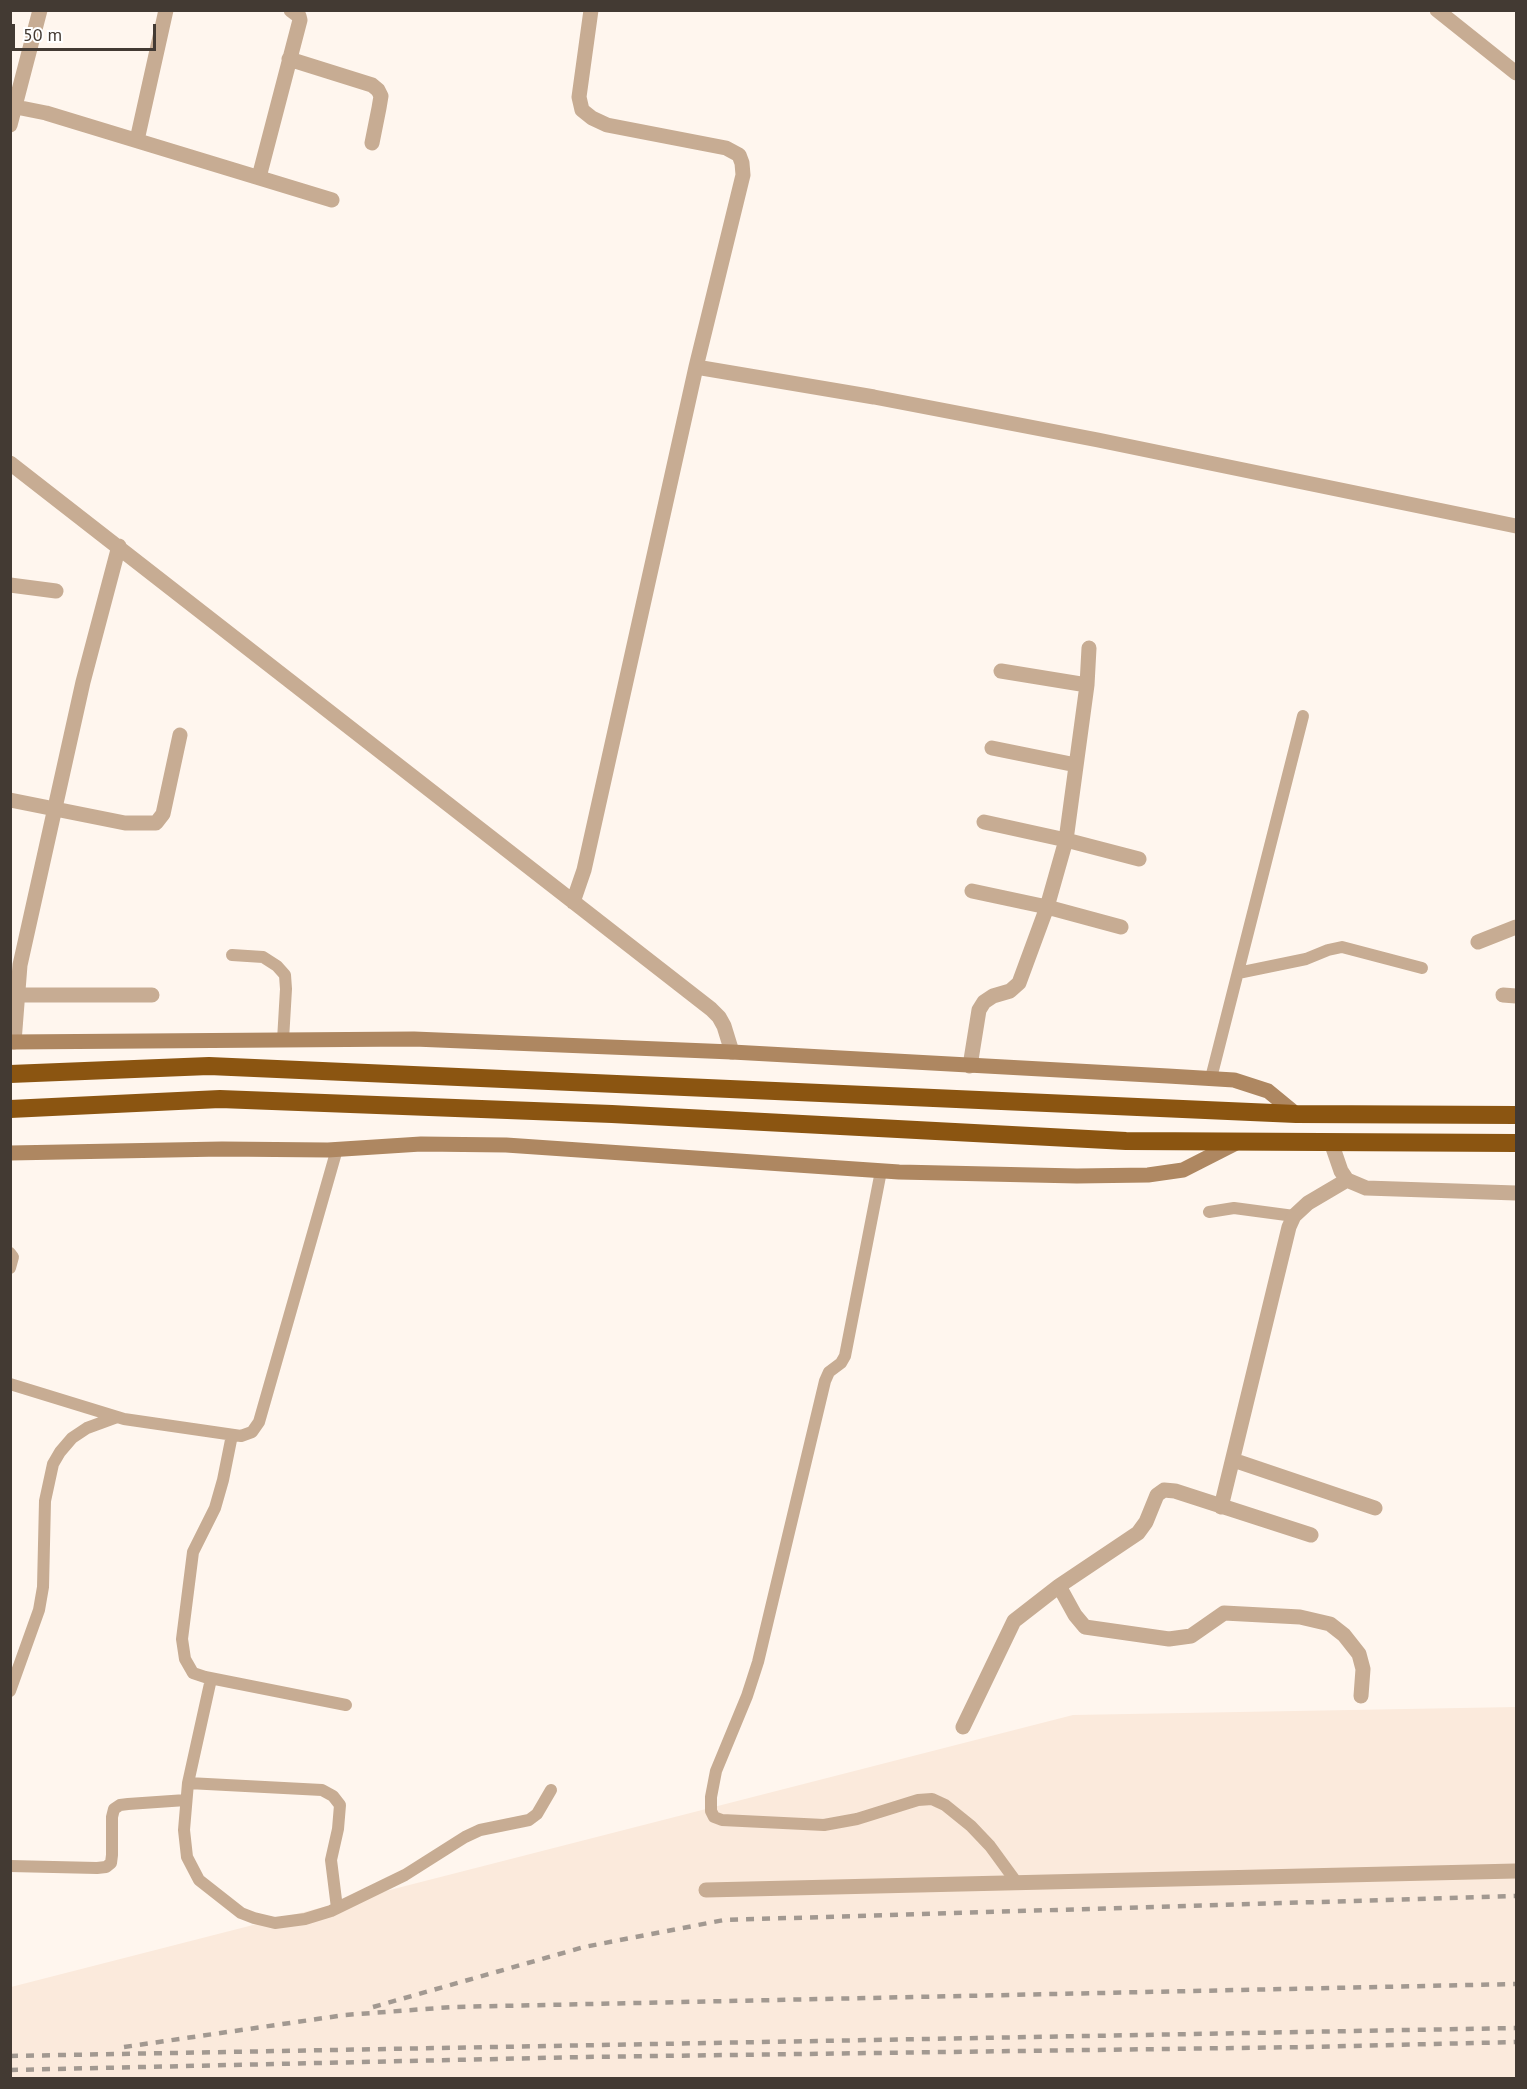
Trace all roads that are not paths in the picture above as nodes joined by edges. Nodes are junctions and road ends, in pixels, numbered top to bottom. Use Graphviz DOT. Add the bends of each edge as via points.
graph roads {
  1 [pos="40,10"];
  2 [pos="166,10"];
  3 [pos="591,10"];
  4 [pos="1437,10"];
  5 [pos="294,11"];
  6 [pos="290,59"];
  7 [pos="1516,73"];
  8 [pos="16,107"];
  9 [pos="10,125"];
  10 [pos="137,140"];
  11 [pos="372,143"];
  12 [pos="259,177"];
  13 [pos="332,200"];
  14 [pos="696,368"];
  15 [pos="10,463"];
  16 [pos="1516,526"];
  17 [pos="119,546"];
  18 [pos="10,585"];
  19 [pos="56,591"];
  20 [pos="1089,648"];
  21 [pos="1001,671"];
  22 [pos="1088,685"];
  23 [pos="1303,716"];
  24 [pos="180,735"];
  25 [pos="992,748"];
  26 [pos="1076,765"];
  27 [pos="10,800"];
  28 [pos="53,809"];
  29 [pos="984,822"];
  30 [pos="1066,840"];
  31 [pos="1139,859"];
  32 [pos="972,891"];
  33 [pos="573,903"];
  34 [pos="1047,907"];
  35 [pos="1121,927"];
  36 [pos="1516,927"];
  37 [pos="1478,942"];
  38 [pos="232,955"];
  39 [pos="1422,968"];
  40 [pos="1238,973"];
  41 [pos="17,995"];
  42 [pos="152,995"];
  43 [pos="283,1040"];
  44 [pos="12,1042"];
  45 [pos="732,1052"];
  46 [pos="970,1065"];
  47 [pos="10,1074"];
  48 [pos="1211,1078"];
  49 [pos="10,1109"];
  50 [pos="1296,1114"];
  51 [pos="1516,1115"];
  52 [pos="1238,1142"];
  53 [pos="1331,1142"];
  54 [pos="1516,1143"];
  55 [pos="337,1149"];
  56 [pos="10,1153"];
  57 [pos="881,1171"];
  58 [pos="1347,1180"];
  59 [pos="1516,1193"];
  60 [pos="1209,1212"];
  61 [pos="1294,1216"];
  62 [pos="10,1253"];
  63 [pos="10,1268"];
  64 [pos="10,1384"];
  65 [pos="117,1417"];
  66 [pos="232,1435"];
  67 [pos="1233,1460"];
  68 [pos="1221,1507"];
  69 [pos="1375,1508"];
  70 [pos="1311,1535"];
  71 [pos="1059,1586"];
  72 [pos="211,1679"];
  73 [pos="10,1691"];
  74 [pos="1361,1696"];
  75 [pos="346,1705"];
  76 [pos="963,1727"];
  77 [pos="188,1783"];
  78 [pos="551,1790"];
  79 [pos="186,1800"];
  80 [pos="10,1866"];
  81 [pos="1516,1871"];
  82 [pos="1017,1883"];
  83 [pos="706,1890"];
  84 [pos="337,1908"];
  1 -- 8 [label="street"];
  2 -- 10 [label="street"];
  3 -- 14 [label="street" via="579,97 582,110 607,125 726,148 738,155 742,163 743,175"];
  4 -- 7 [label="street"];
  5 -- 6 [label="street" via="300,20"];
  6 -- 11 [label="street" via="378,90 381,96"];
  6 -- 12 [label="street"];
  8 -- 9 [label="street"];
  8 -- 10 [label="street" via="46,112"];
  10 -- 12 [label="street"];
  12 -- 13 [label="street"];
  14 -- 16 [label="street" via="874,397"];
  14 -- 33 [label="street" via="584,870"];
  15 -- 17 [label="street"];
  17 -- 28 [label="street"];
  17 -- 33 [label="street"];
  18 -- 19 [label="street"];
  20 -- 22 [label="street"];
  21 -- 22 [label="street"];
  22 -- 26 [label="street"];
  23 -- 40 [label="lane"];
  24 -- 28 [label="street" via="163,814 156,823 125,823"];
  25 -- 26 [label="street"];
  26 -- 30 [label="street"];
  27 -- 28 [label="street"];
  28 -- 41 [label="street"];
  29 -- 30 [label="street"];
  30 -- 31 [label="street"];
  30 -- 34 [label="street"];
  32 -- 34 [label="street"];
  33 -- 45 [label="street" via="711,1009 724,1026"];
  34 -- 35 [label="street"];
  34 -- 46 [label="street" via="1019,984 993,996 980,1010"];
  36 -- 37 [label="street"];
  38 -- 43 [label="lane" via="263,957 285,975"];
  39 -- 40 [label="lane" via="1342,947"];
  40 -- 48 [label="lane"];
  41 -- 42 [label="street"];
  41 -- 44 [label="street"];
  43 -- 44 [label="street"];
  43 -- 45 [label="street" via="414,1038"];
  45 -- 46 [label="street"];
  46 -- 48 [label="street"];
  47 -- 50 [label="highway" via="209,1066"];
  48 -- 50 [label="street" via="1234,1080 1268,1091"];
  49 -- 52 [label="highway" via="220,1100 612,1114 1126,1141"];
  50 -- 51 [label="highway"];
  52 -- 53 [label="highway"];
  52 -- 57 [label="street" via="1183,1170 1148,1175"];
  53 -- 54 [label="highway"];
  53 -- 58 [label="street"];
  55 -- 56 [label="street"];
  55 -- 57 [label="street" via="421,1144 506,1145"];
  55 -- 66 [label="lane" via="259,1422 252,1432"];
  57 -- 82 [label="lane" via="845,1356 825,1381 758,1662 716,1771 711,1811 722,1820 824,1825 932,1799 971,1826"];
  58 -- 59 [label="street" via="1366,1188"];
  58 -- 61 [label="street"];
  60 -- 61 [label="lane" via="1234,1208"];
  61 -- 67 [label="street"];
  62 -- 63 [label="lane"];
  64 -- 65 [label="lane"];
  65 -- 66 [label="lane"];
  65 -- 73 [label="lane" via="72,1438 53,1464 45,1501 39,1610"];
  66 -- 72 [label="lane" via="215,1508 193,1552 182,1639 185,1659 193,1673"];
  67 -- 68 [label="street"];
  67 -- 69 [label="street"];
  68 -- 70 [label="street"];
  68 -- 71 [label="street" via="1164,1490 1157,1495 1138,1533"];
  71 -- 74 [label="street" via="1085,1627 1169,1640 1191,1636 1224,1612 1300,1617 1330,1624 1359,1654 1363,1669"];
  71 -- 76 [label="street" via="1014,1621"];
  72 -- 75 [label="lane"];
  72 -- 77 [label="lane"];
  77 -- 79 [label="lane"];
  77 -- 84 [label="lane" via="322,1790 333,1796 340,1804 331,1860"];
  78 -- 84 [label="lane" via="529,1820 480,1830 405,1875"];
  79 -- 80 [label="lane" via="128,1804 114,1809 111,1863 106,1867"];
  79 -- 84 [label="lane" via="184,1830 188,1857 199,1880 241,1913 275,1923 305,1919"];
  81 -- 82 [label="street"];
  82 -- 83 [label="street"];
}
